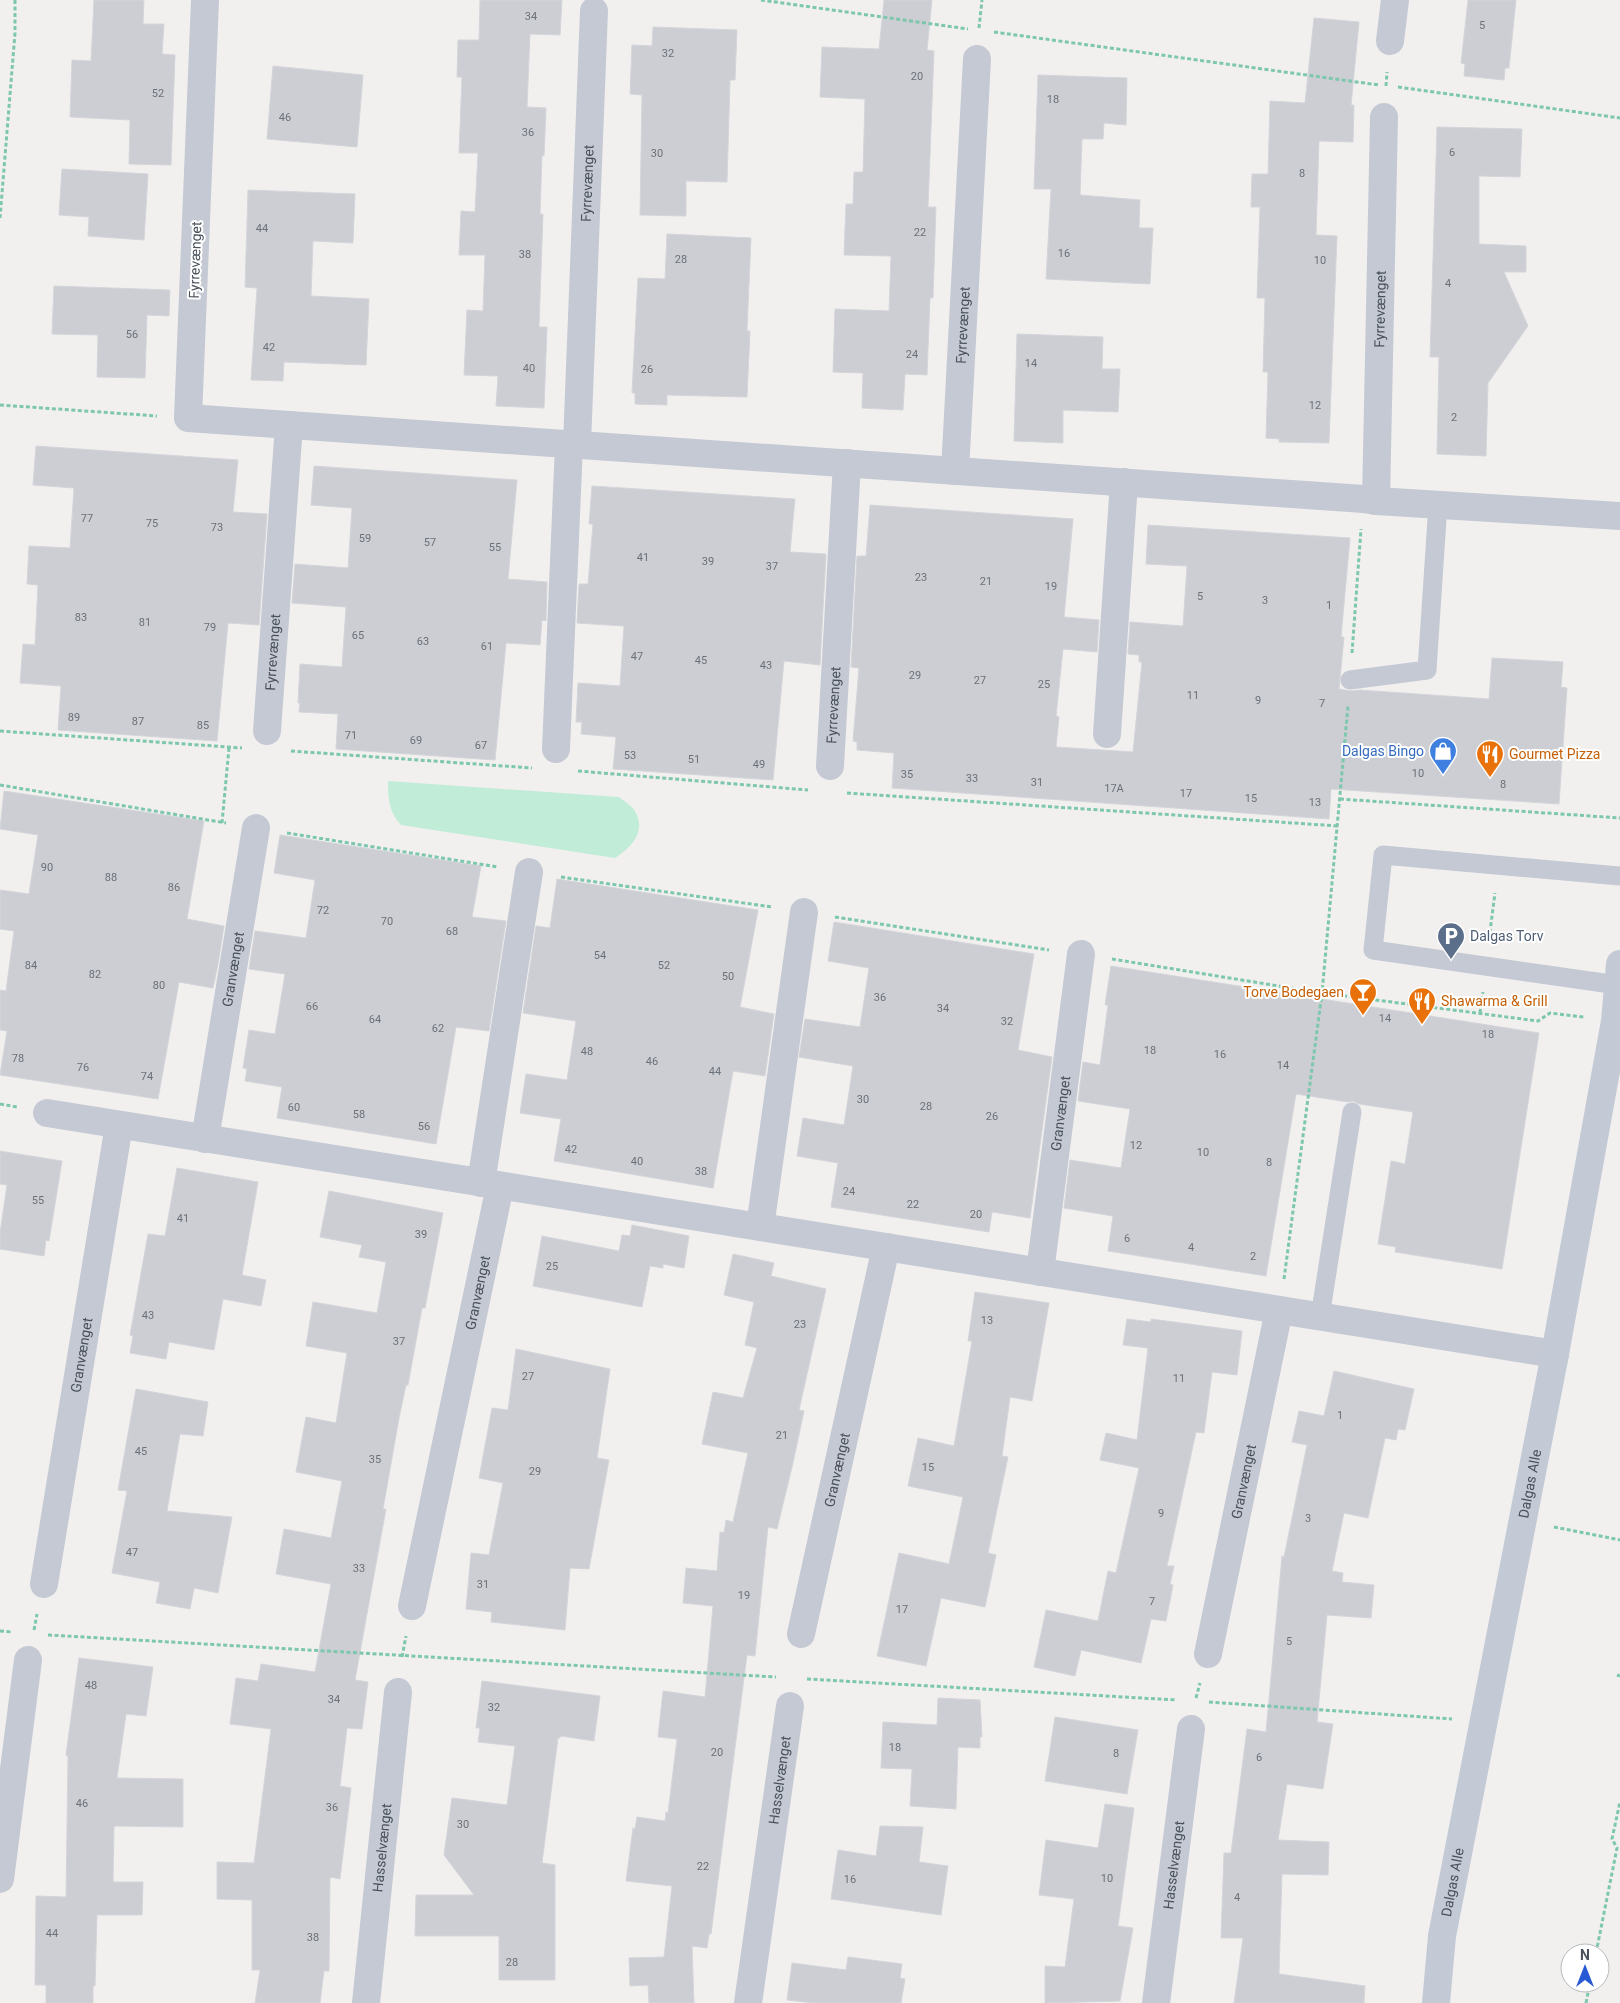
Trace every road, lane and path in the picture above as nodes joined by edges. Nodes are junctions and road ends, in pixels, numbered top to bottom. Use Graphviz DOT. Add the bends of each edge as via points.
graph roads {
  1 [pos="15,0"];
  2 [pos="205,0"];
  3 [pos="761,0"];
  4 [pos="1395,0"];
  5 [pos="594,11"];
  6 [pos="968,29"];
  7 [pos="978,30"];
  8 [pos="1390,42"];
  9 [pos="977,59"];
  10 [pos="1386,86"];
  11 [pos="1384,116"];
  12 [pos="1620,118"];
  13 [pos="0,218"];
  14 [pos="0,405"];
  15 [pos="188,418"];
  16 [pos="289,425"];
  17 [pos="573,444"];
  18 [pos="847,463"];
  19 [pos="955,471"];
  20 [pos="1124,482"];
  21 [pos="1370,500"];
  22 [pos="1438,504"];
  23 [pos="1620,516"];
  24 [pos="1350,680"];
  25 [pos="0,732"];
  26 [pos="1107,734"];
  27 [pos="266,744"];
  28 [pos="229,748"];
  29 [pos="556,749"];
  30 [pos="830,766"];
  31 [pos="536,768"];
  32 [pos="575,771"];
  33 [pos="0,785"];
  34 [pos="809,790"];
  35 [pos="838,793"];
  36 [pos="1340,798"];
  37 [pos="1620,818"];
  38 [pos="222,823"];
  39 [pos="1338,826"];
  40 [pos="256,828"];
  41 [pos="529,872"];
  42 [pos="1620,876"];
  43 [pos="804,912"];
  44 [pos="1081,954"];
  45 [pos="1619,975"];
  46 [pos="1322,993"];
  47 [pos="1615,1021"];
  48 [pos="1352,1112"];
  49 [pos="47,1113"];
  50 [pos="119,1125"];
  51 [pos="205,1139"];
  52 [pos="491,1184"];
  53 [pos="760,1227"];
  54 [pos="886,1247"];
  55 [pos="1040,1272"];
  56 [pos="1279,1310"];
  57 [pos="1320,1317"];
  58 [pos="1555,1354"];
  59 [pos="1523,1521"];
  60 [pos="1620,1540"];
  61 [pos="44,1584"];
  62 [pos="412,1606"];
  63 [pos="0,1632"];
  64 [pos="801,1634"];
  65 [pos="30,1647"];
  66 [pos="1208,1654"];
  67 [pos="402,1655"];
  68 [pos="792,1678"];
  69 [pos="398,1692"];
  70 [pos="1195,1701"];
  71 [pos="790,1706"];
  72 [pos="1484,1721"];
  73 [pos="1191,1729"];
  74 [pos="1620,1802"];
  75 [pos="0,1879"];
  76 [pos="1598,1943"];
  77 [pos="366,2003"];
  78 [pos="748,2003"];
  79 [pos="1156,2003"];
  80 [pos="1436,2003"];
  1 -- 13 [label="path"];
  2 -- 15 [label="street, Fyrrevænget"];
  3 -- 6 [label="path"];
  4 -- 8 [label="street"];
  5 -- 17 [label="street, Fyrrevænget"];
  7 -- 10 [label="path"];
  8 -- 10 [label="path"];
  9 -- 19 [label="street, Fyrrevænget"];
  10 -- 11 [label="path"];
  10 -- 12 [label="path"];
  11 -- 21 [label="street, Fyrrevænget"];
  14 -- 15 [label="path"];
  15 -- 16 [label="street"];
  16 -- 17 [label="street"];
  16 -- 27 [label="street, Fyrrevænget"];
  17 -- 18 [label="street"];
  17 -- 29 [label="street, Fyrrevænget"];
  18 -- 19 [label="street"];
  18 -- 30 [label="street, Fyrrevænget"];
  19 -- 20 [label="street"];
  20 -- 21 [label="street"];
  20 -- 26 [label="street"];
  21 -- 22 [label="street"];
  21 -- 24 [label="path"];
  22 -- 23 [label="street"];
  22 -- 24 [label="lane" via="1427,670"];
  24 -- 36 [label="path"];
  25 -- 28 [label="path"];
  27 -- 28 [label="path"];
  27 -- 31 [label="path"];
  28 -- 38 [label="path"];
  32 -- 34 [label="path"];
  33 -- 38 [label="path"];
  35 -- 39 [label="path"];
  36 -- 37 [label="path"];
  36 -- 39 [label="path"];
  38 -- 40 [label="path"];
  39 -- 46 [label="path"];
  40 -- 41 [label="path"];
  40 -- 51 [label="street, Granvænget"];
  41 -- 43 [label="path"];
  41 -- 52 [label="street, Granvænget"];
  42 -- 45 [label="lane" via="1383,855 1373,950 1545,975"];
  43 -- 44 [label="path"];
  43 -- 53 [label="street"];
  44 -- 46 [label="path"];
  44 -- 55 [label="street, Granvænget"];
  45 -- 47 [label="street, Dalgas Alle"];
  46 -- 47 [label="path" via="1538,1021 1550,1014"];
  46 -- 56 [label="path"];
  47 -- 58 [label="street, Dalgas Alle"];
  48 -- 57 [label="lane"];
  49 -- 50 [label="street"];
  50 -- 51 [label="street"];
  50 -- 61 [label="street, Granvænget"];
  51 -- 52 [label="street"];
  52 -- 53 [label="street"];
  52 -- 62 [label="street, Granvænget"];
  53 -- 54 [label="street"];
  54 -- 55 [label="street"];
  54 -- 64 [label="street, Granvænget"];
  55 -- 56 [label="street"];
  56 -- 57 [label="street"];
  56 -- 66 [label="street, Granvænget"];
  57 -- 58 [label="street"];
  58 -- 59 [label="street, Dalgas Alle"];
  59 -- 60 [label="path"];
  59 -- 72 [label="street, Dalgas Alle"];
  61 -- 65 [label="path"];
  62 -- 67 [label="path"];
  63 -- 65 [label="path"];
  65 -- 67 [label="path"];
  65 -- 75 [label="street"];
  66 -- 70 [label="path"];
  67 -- 68 [label="path"];
  67 -- 69 [label="path"];
  68 -- 70 [label="path"];
  68 -- 71 [label="path"];
  69 -- 77 [label="street, Hasselvænget"];
  70 -- 72 [label="path"];
  70 -- 73 [label="path"];
  71 -- 78 [label="street, Hasselvænget"];
  72 -- 80 [label="street, Dalgas Alle" via="1442,1936"];
  73 -- 79 [label="street, Hasselvænget"];
  74 -- 76 [label="path" via="1612,1839 1617,1848"];
}
